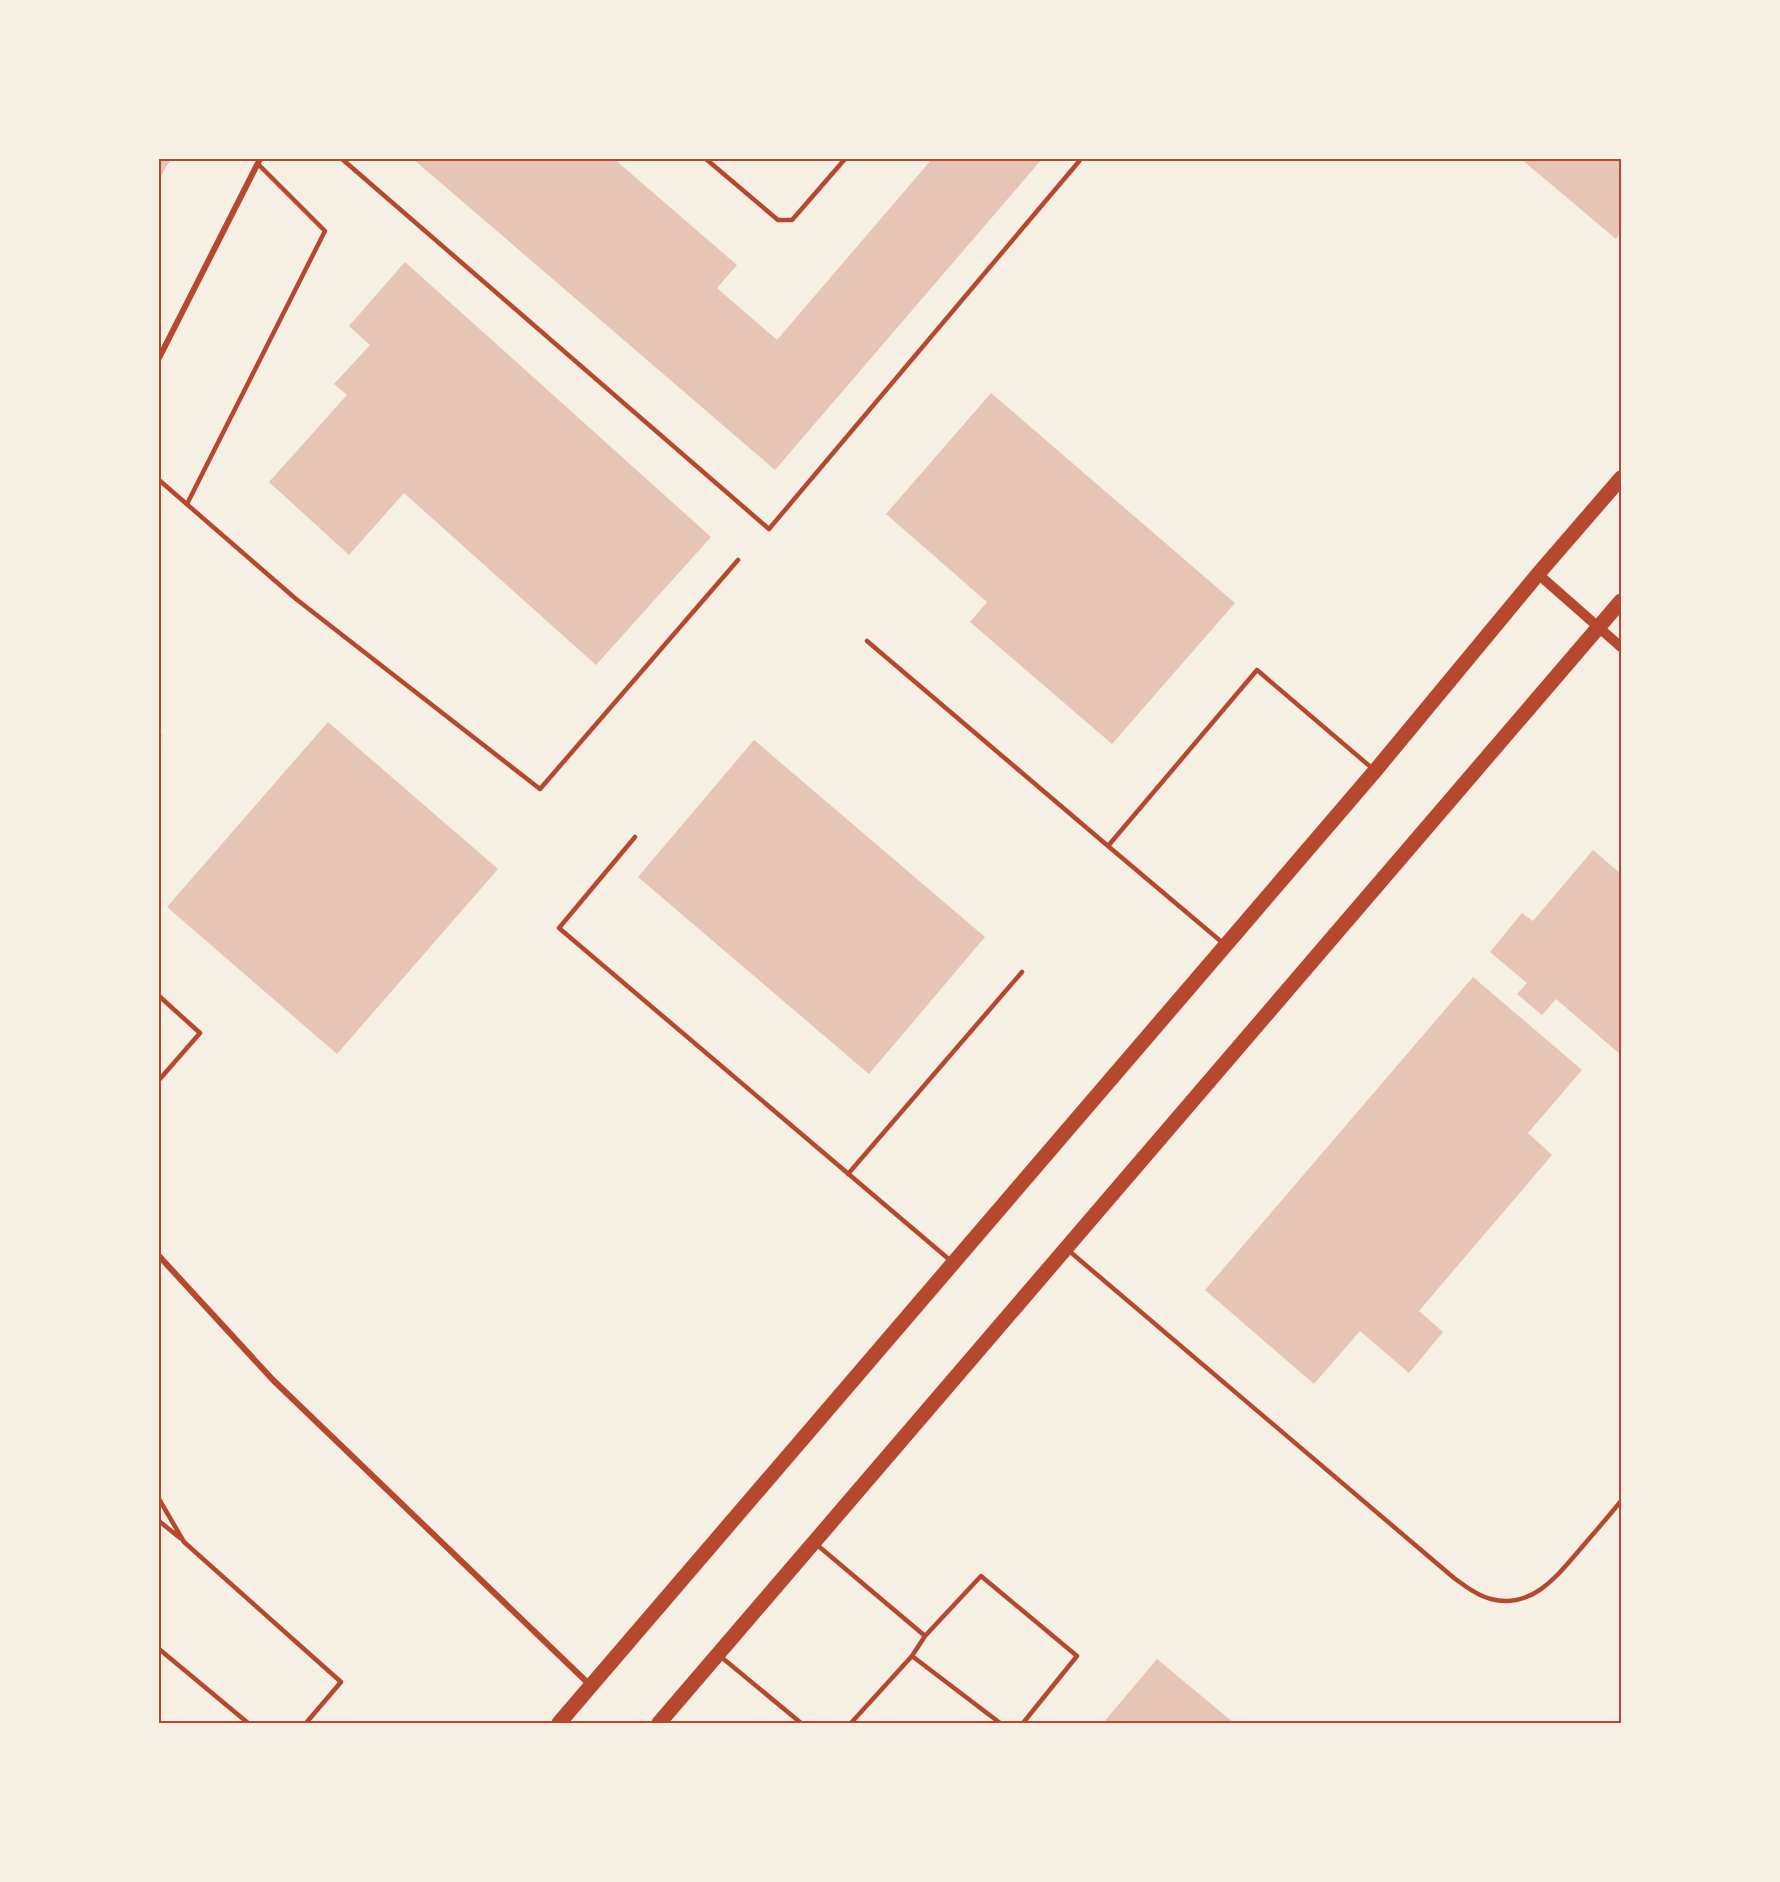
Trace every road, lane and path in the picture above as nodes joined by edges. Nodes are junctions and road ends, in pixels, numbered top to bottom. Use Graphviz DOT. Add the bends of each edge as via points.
graph roads {
  1 [pos="342,159"];
  2 [pos="706,159"];
  3 [pos="845,159"];
  4 [pos="1082,159"];
  5 [pos="259,162"];
  6 [pos="159,358"];
  7 [pos="1621,478"];
  8 [pos="159,480"];
  9 [pos="187,504"];
  10 [pos="738,560"];
  11 [pos="1538,574"];
  12 [pos="1621,601"];
  13 [pos="1598,627"];
  14 [pos="867,641"];
  15 [pos="1621,647"];
  16 [pos="1375,771"];
  17 [pos="635,837"];
  18 [pos="1108,846"];
  19 [pos="1225,946"];
  20 [pos="1022,972"];
  21 [pos="159,996"];
  22 [pos="159,1080"];
  23 [pos="848,1174"];
  24 [pos="1066,1248"];
  25 [pos="159,1256"];
  26 [pos="953,1263"];
  27 [pos="159,1499"];
  28 [pos="1621,1501"];
  29 [pos="159,1521"];
  30 [pos="184,1542"];
  31 [pos="814,1542"];
  32 [pos="926,1636"];
  33 [pos="159,1648"];
  34 [pos="718,1654"];
  35 [pos="912,1656"];
  36 [pos="591,1685"];
  37 [pos="248,1723"];
  38 [pos="306,1723"];
  39 [pos="559,1723"];
  40 [pos="659,1723"];
  41 [pos="801,1723"];
  42 [pos="851,1723"];
  43 [pos="1000,1723"];
  44 [pos="1023,1723"];
  1 -- 4 [label="lane" via="769,530"];
  2 -- 3 [label="lane" via="778,220 792,220"];
  5 -- 6 [label="street"];
  5 -- 9 [label="lane" via="325,231"];
  7 -- 11 [label="main road"];
  8 -- 9 [label="lane"];
  9 -- 10 [label="lane" via="296,599 540,789"];
  11 -- 13 [label="street"];
  11 -- 16 [label="main road"];
  12 -- 13 [label="main road"];
  13 -- 15 [label="street"];
  13 -- 24 [label="main road"];
  14 -- 18 [label="lane"];
  16 -- 18 [label="lane" via="1257,670"];
  16 -- 19 [label="main road"];
  17 -- 23 [label="lane" via="559,928"];
  18 -- 19 [label="lane"];
  19 -- 26 [label="main road"];
  20 -- 23 [label="lane"];
  21 -- 22 [label="lane" via="200,1033"];
  23 -- 26 [label="lane"];
  24 -- 28 [label="lane" via="1454,1578 1488,1599 1507,1602 1544,1588"];
  24 -- 31 [label="main road"];
  25 -- 36 [label="street" via="273,1380"];
  26 -- 36 [label="main road"];
  27 -- 30 [label="lane"];
  29 -- 30 [label="lane"];
  30 -- 38 [label="lane" via="341,1682"];
  31 -- 32 [label="lane"];
  31 -- 34 [label="main road"];
  32 -- 35 [label="lane"];
  32 -- 44 [label="lane" via="981,1575 1077,1656"];
  33 -- 37 [label="lane"];
  34 -- 40 [label="main road"];
  34 -- 41 [label="lane"];
  35 -- 42 [label="lane"];
  35 -- 43 [label="lane"];
  36 -- 39 [label="main road"];
}
